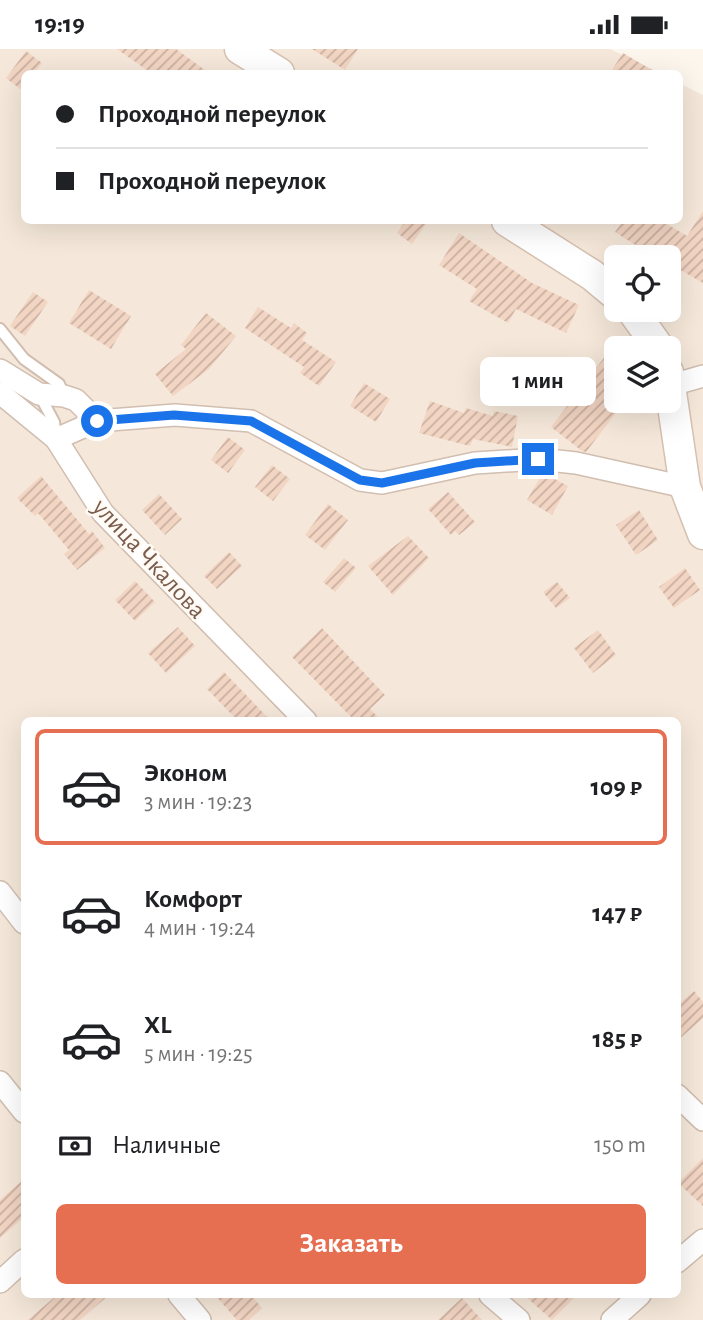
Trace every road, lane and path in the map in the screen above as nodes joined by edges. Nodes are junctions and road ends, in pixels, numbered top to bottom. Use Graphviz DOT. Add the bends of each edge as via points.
graph roads {
  1 [pos="240,49"];
  2 [pos="273,70"];
  3 [pos="512,224"];
  4 [pos="604,285"];
  5 [pos="0,329"];
  6 [pos="0,370"];
  7 [pos="703,376"];
  8 [pos="681,378"];
  9 [pos="0,393"];
  10 [pos="39,394"];
  11 [pos="64,396"];
  12 [pos="675,413"];
  13 [pos="97,421"];
  14 [pos="56,439"];
  15 [pos="685,487"];
  16 [pos="703,534"];
  17 [pos="302,717"];
  18 [pos="0,892"];
  19 [pos="21,919"];
  20 [pos="0,1082"];
  21 [pos="681,1099"];
  22 [pos="21,1108"];
  23 [pos="703,1120"];
  24 [pos="703,1240"];
  25 [pos="681,1259"];
  26 [pos="21,1263"];
  27 [pos="0,1282"];
  28 [pos="182,1298"];
  29 [pos="493,1298"];
  30 [pos="637,1298"];
  31 [pos="200,1320"];
  32 [pos="519,1320"];
  33 [pos="612,1320"];
  1 -- 2 [label="main road"];
  3 -- 4 [label="main road"];
  5 -- 11 [label="lane" via="24,359 59,384"];
  6 -- 10 [label="street"];
  7 -- 8 [label="street"];
  9 -- 14 [label="street, улица Чкалова"];
  10 -- 11 [label="street"];
  10 -- 14 [label="lane" via="54,422"];
  11 -- 13 [label="street" via="76,400"];
  12 -- 15 [label="main road"];
  13 -- 14 [label="street"];
  13 -- 15 [label="street" via="174,415 251,421 360,480 382,483 475,463 538,459"];
  14 -- 17 [label="street, улица Чкалова" via="103,513"];
  15 -- 16 [label="main road"];
  18 -- 19 [label="street"];
  20 -- 22 [label="street"];
  21 -- 23 [label="street"];
  24 -- 25 [label="street"];
  26 -- 27 [label="street"];
  28 -- 31 [label="street"];
  29 -- 32 [label="street"];
  30 -- 33 [label="street"];
}
